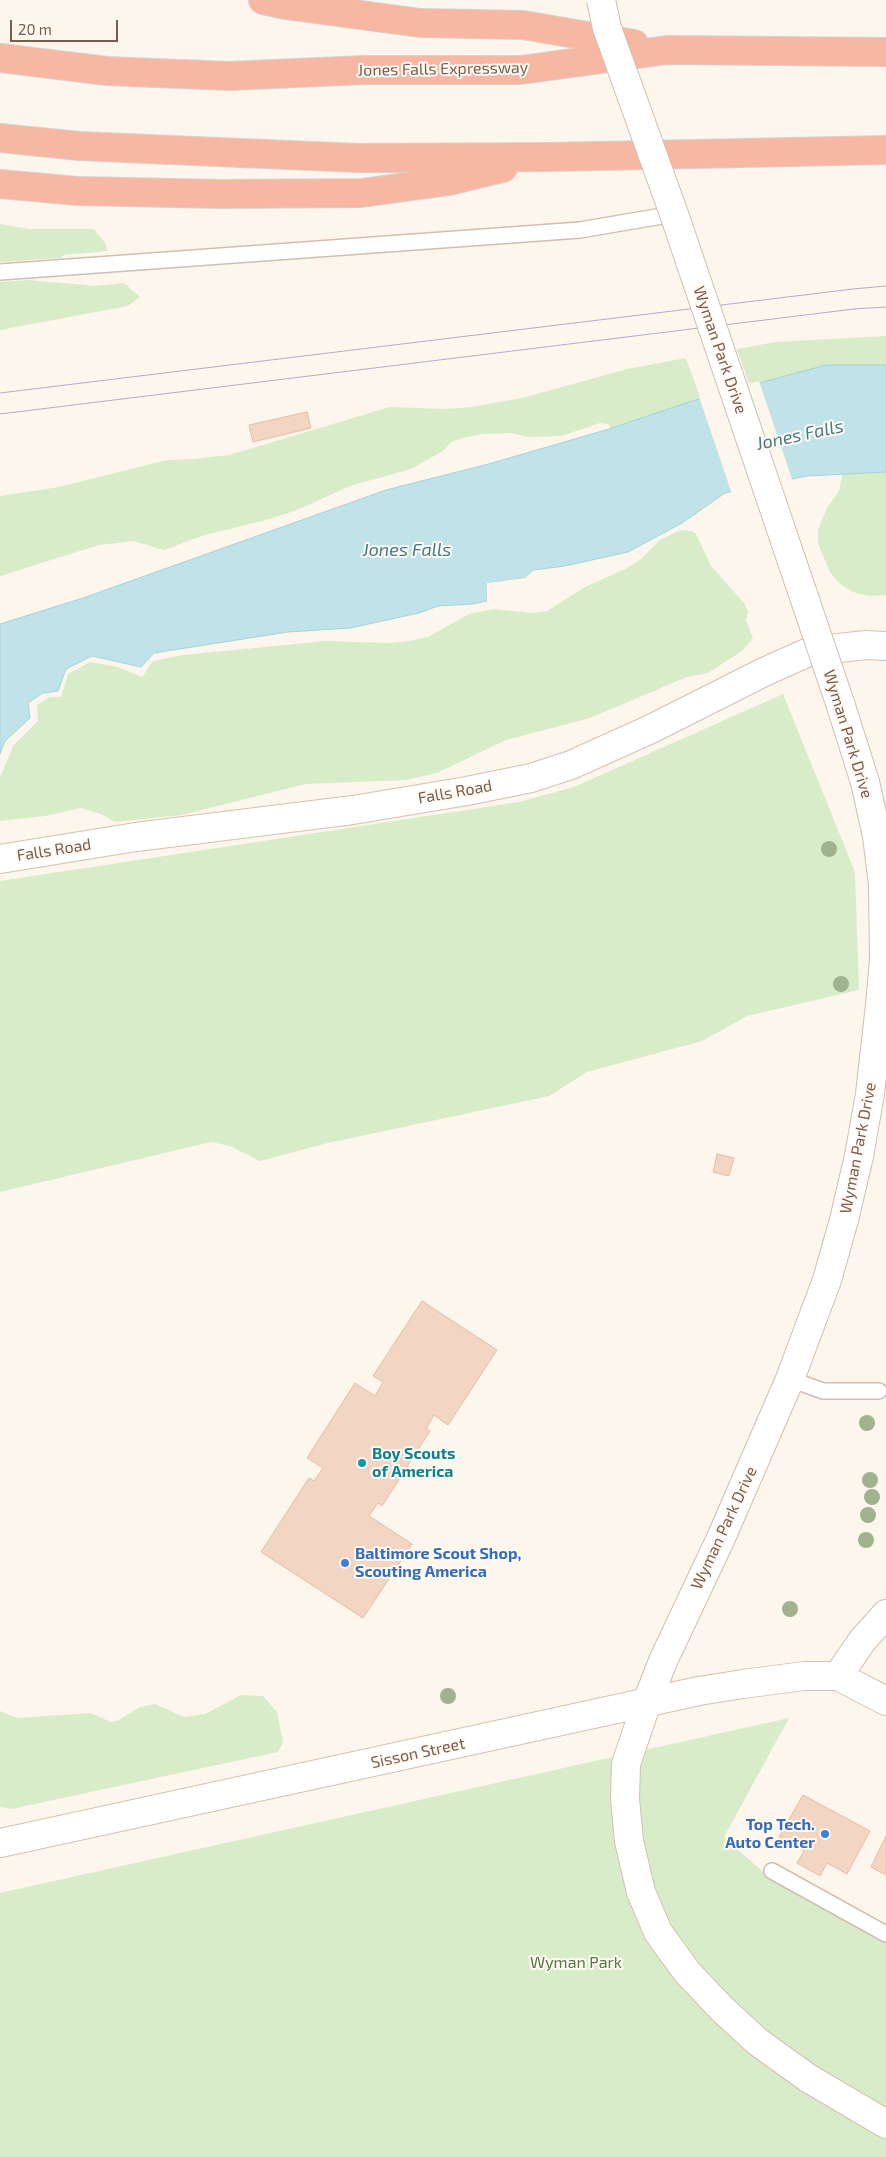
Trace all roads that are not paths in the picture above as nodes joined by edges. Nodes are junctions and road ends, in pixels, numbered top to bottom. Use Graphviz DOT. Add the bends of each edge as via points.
graph roads {
  1 [pos="263,0"];
  2 [pos="601,0"];
  3 [pos="667,50"];
  4 [pos="886,52"];
  5 [pos="0,58"];
  6 [pos="0,138"];
  7 [pos="886,150"];
  8 [pos="551,157"];
  9 [pos="0,184"];
  10 [pos="674,214"];
  11 [pos="0,272"];
  12 [pos="886,646"];
  13 [pos="0,859"];
  14 [pos="790,1379"];
  15 [pos="879,1391"];
  16 [pos="886,1614"];
  17 [pos="838,1676"];
  18 [pos="886,1701"];
  19 [pos="647,1702"];
  20 [pos="0,1843"];
  21 [pos="772,1871"];
  22 [pos="886,1934"];
  23 [pos="886,2124"];
  1 -- 3 [label="highway" via="420,23 523,25"];
  2 -- 10 [label="street, Wyman Park Drive, bridge" via="607,28"];
  3 -- 4 [label="highway, Jones Falls Expressway"];
  3 -- 5 [label="highway, Jones Falls Expressway" via="521,70 365,70 229,76 107,72"];
  6 -- 8 [label="highway" via="79,146 358,158"];
  7 -- 8 [label="highway"];
  8 -- 9 [label="highway" via="449,181 361,192 77,191"];
  10 -- 11 [label="lane" via="580,230"];
  10 -- 14 [label="street, Wyman Park Drive, bridge" via="865,782 877,836 883,886 884,960 870,1094 859,1156 827,1280"];
  12 -- 13 [label="street, Falls Road" via="811,651 589,757 531,778 353,810 136,837"];
  14 -- 15 [label="lane" via="823,1391"];
  14 -- 19 [label="street, Wyman Park Drive"];
  16 -- 17 [label="street"];
  17 -- 18 [label="street"];
  17 -- 19 [label="street, Sisson Street" via="804,1676 743,1684"];
  19 -- 20 [label="street, Sisson Street"];
  19 -- 23 [label="street, Wyman Park Drive" via="626,1764 625,1798 629,1841 640,1892 658,1932 687,1972 758,2042 808,2078"];
  21 -- 22 [label="lane"];
}
